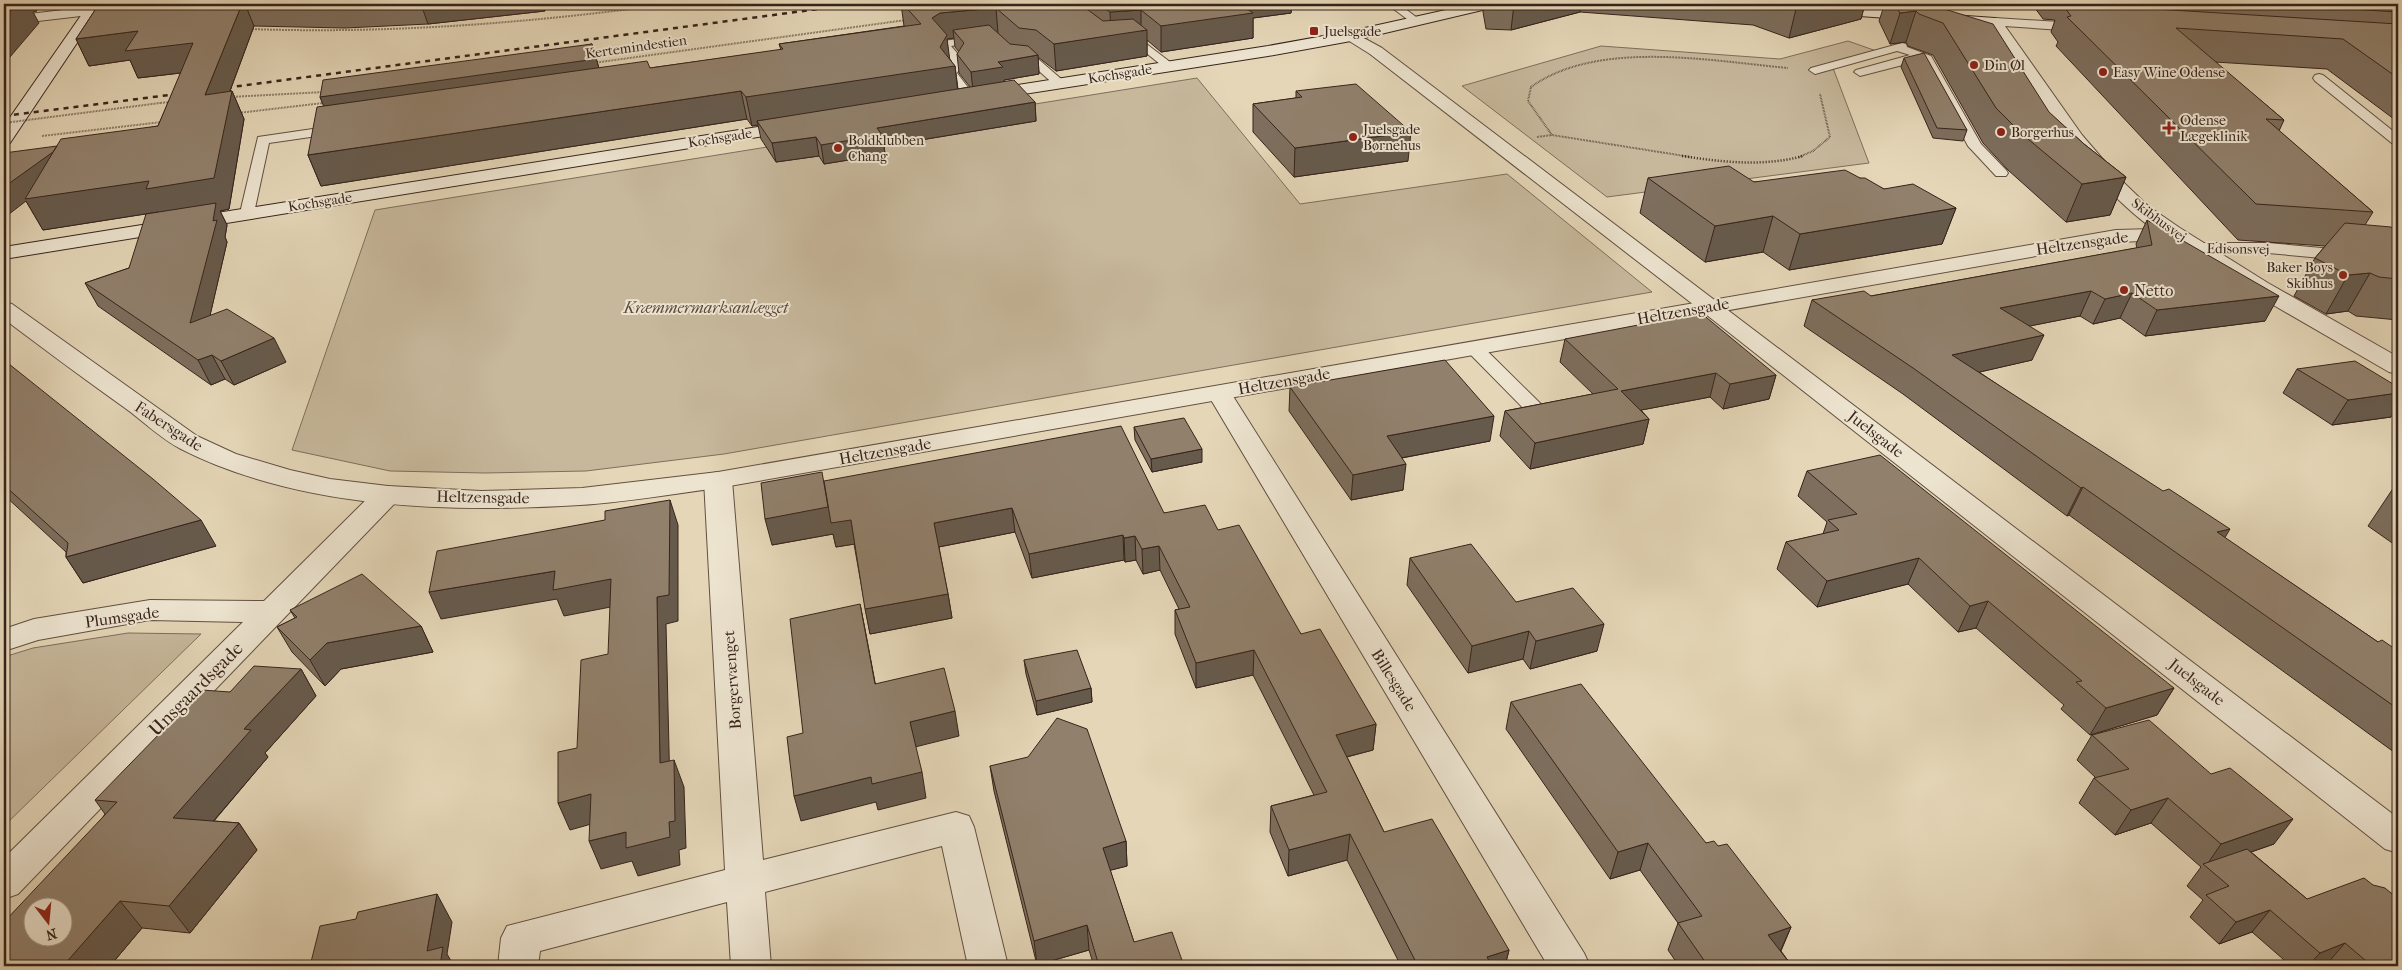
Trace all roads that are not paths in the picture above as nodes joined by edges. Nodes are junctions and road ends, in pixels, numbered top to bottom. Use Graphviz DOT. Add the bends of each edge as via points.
graph roads {
  1 [pos="149,4"];
  2 [pos="1392,4"];
  3 [pos="1473,4"];
  4 [pos="1490,4"];
  5 [pos="1982,4"];
  6 [pos="94,7"];
  7 [pos="1806,9"];
  8 [pos="1885,14"];
  9 [pos="1422,19"];
  10 [pos="4,21"];
  11 [pos="1995,22"];
  12 [pos="1926,29"];
  13 [pos="2110,29"];
  14 [pos="1351,36"];
  15 [pos="994,37"];
  16 [pos="1109,44"];
  17 [pos="1005,48"];
  18 [pos="2003,54"];
  19 [pos="1920,56"];
  20 [pos="2021,59"];
  21 [pos="1170,67"];
  22 [pos="1815,70"];
  23 [pos="1860,72"];
  24 [pos="2319,78"];
  25 [pos="1061,84"];
  26 [pos="970,98"];
  27 [pos="951,101"];
  28 [pos="814,123"];
  29 [pos="350,127"];
  30 [pos="4,140"];
  31 [pos="2398,142"];
  32 [pos="2001,173"];
  33 [pos="248,213"];
  34 [pos="2176,234"];
  35 [pos="2198,248"];
  36 [pos="4,253"];
  37 [pos="2398,260"];
  38 [pos="1711,306"];
  39 [pos="4,309"];
  40 [pos="1474,348"];
  41 [pos="2398,367"];
  42 [pos="1219,392"];
  43 [pos="1540,414"];
  44 [pos="718,480"];
  45 [pos="388,494"];
  46 [pos="272,612"];
  47 [pos="4,640"];
  48 [pos="2398,838"];
  49 [pos="745,881"];
  50 [pos="4,883"];
  51 [pos="518,966"];
  52 [pos="751,966"];
  53 [pos="988,966"];
  54 [pos="1570,966"];
  1 -- 6 [label="street"];
  2 -- 9 [label="lane"];
  3 -- 9 [label="street, Kochsgade"];
  4 -- 9 [label="street, Kochsgade"];
  5 -- 11 [label="street, Skibhusvej"];
  6 -- 10 [label="street"];
  6 -- 30 [label="street"];
  7 -- 8 [label="street"];
  8 -- 11 [label="street"];
  8 -- 12 [label="lane"];
  9 -- 14 [label="street, Kochsgade"];
  11 -- 13 [label="street"];
  11 -- 20 [label="street, Skibhusvej"];
  14 -- 21 [label="street, Kochsgade"];
  14 -- 38 [label="street, Juelsgade" via="1376,51"];
  15 -- 26 [label="lane" via="943,44 958,61 951,73"];
  16 -- 21 [label="lane" via="1136,39"];
  17 -- 25 [label="lane" via="1017,59 1033,60"];
  18 -- 20 [label="lane"];
  19 -- 22 [label="lane" via="1899,47"];
  19 -- 23 [label="lane"];
  19 -- 32 [label="lane" via="1927,58 1975,146"];
  20 -- 34 [label="street, Skibhusvej" via="2100,169 2133,203"];
  21 -- 25 [label="street, Kochsgade"];
  24 -- 31 [label="lane"];
  25 -- 26 [label="street, Kochsgade"];
  26 -- 27 [label="street, Kochsgade"];
  28 -- 33 [label="street, Kochsgade"];
  29 -- 33 [label="lane" via="264,140"];
  33 -- 36 [label="street, Kochsgade"];
  34 -- 35 [label="street, Skibhusvej"];
  34 -- 38 [label="street, Heltzensgade" via="2116,236"];
  35 -- 37 [label="lane, Edisonsvej" via="2268,248"];
  35 -- 41 [label="street, Skibhusvej"];
  38 -- 40 [label="street, Heltzensgade"];
  38 -- 48 [label="street, Juelsgade"];
  39 -- 45 [label="street, Fabersgade" via="188,442 227,460 284,477"];
  40 -- 42 [label="street, Heltzensgade"];
  40 -- 43 [label="lane"];
  42 -- 44 [label="street, Heltzensgade"];
  42 -- 54 [label="street, Billesgade"];
  44 -- 45 [label="street, Heltzensgade" via="582,496 481,500"];
  44 -- 49 [label="street, Borgervænget"];
  45 -- 46 [label="street, Unsgaardsgade"];
  46 -- 47 [label="street, Plumsgade" via="150,610 34,630"];
  46 -- 50 [label="street, Unsgaardsgade"];
  49 -- 51 [label="street" via="520,938"];
  49 -- 52 [label="street, Borgervænget"];
  49 -- 53 [label="street" via="956,828"];
}
